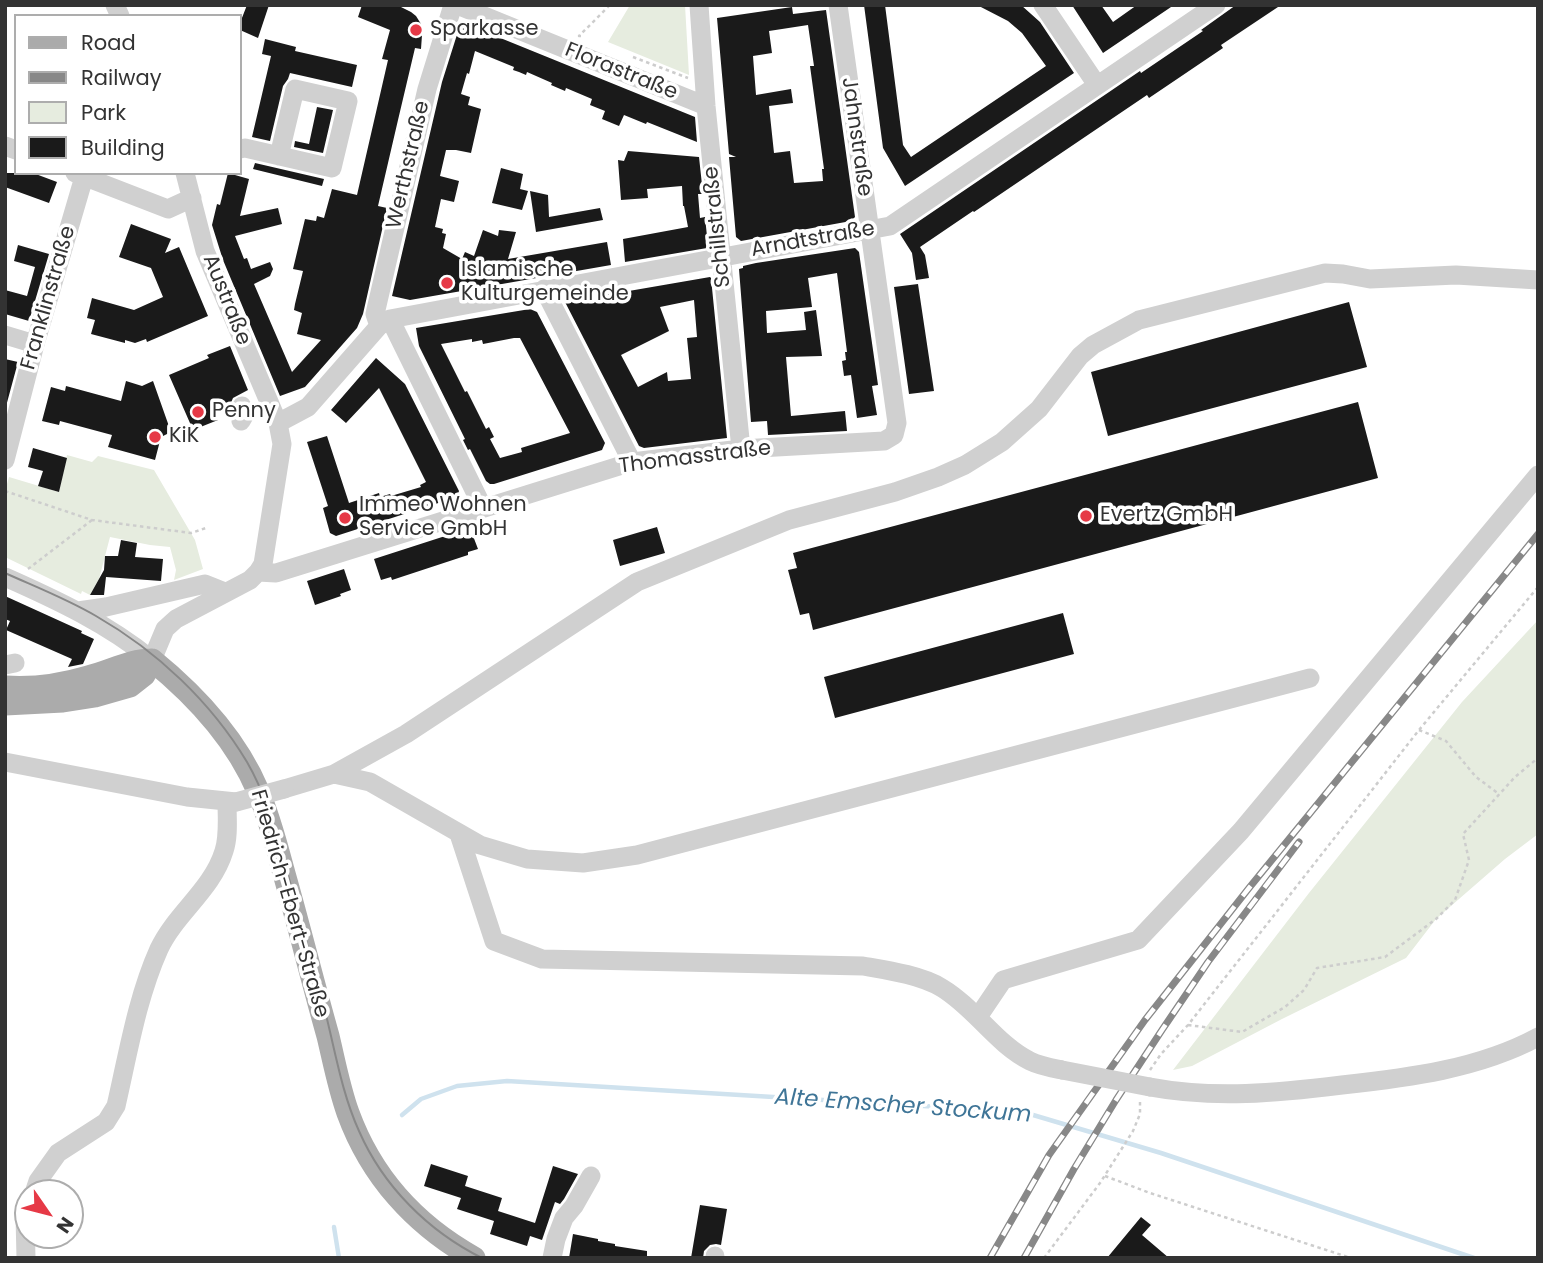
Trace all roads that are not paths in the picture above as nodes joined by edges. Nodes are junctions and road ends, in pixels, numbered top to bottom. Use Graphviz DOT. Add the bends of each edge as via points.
graph roads {
  1 [pos="455,5"];
  2 [pos="699,5"];
  3 [pos="838,5"];
  4 [pos="1043,5"];
  5 [pos="1216,5"];
  6 [pos="1097,85"];
  7 [pos="706,106"];
  8 [pos="242,149"];
  9 [pos="279,156"];
  10 [pos="80,175"];
  11 [pos="186,175"];
  12 [pos="192,198"];
  13 [pos="869,231"];
  14 [pos="721,257"];
  15 [pos="1538,280"];
  16 [pos="544,289"];
  17 [pos="385,323"];
  18 [pos="5,335"];
  19 [pos="35,344"];
  20 [pos="278,423"];
  21 [pos="894,435"];
  22 [pos="741,449"];
  23 [pos="5,460"];
  24 [pos="632,461"];
  25 [pos="1538,475"];
  26 [pos="483,508"];
  27 [pos="258,572"];
  28 [pos="13,581"];
  29 [pos="225,592"];
  30 [pos="78,611"];
  31 [pos="152,660"];
  32 [pos="1310,678"];
  33 [pos="5,687"];
  34 [pos="5,704"];
  35 [pos="5,762"];
  36 [pos="334,774"];
  37 [pos="231,802"];
  38 [pos="459,834"];
  39 [pos="978,1017"];
  40 [pos="1538,1037"];
  41 [pos="591,1176"];
  42 [pos="39,1179"];
  43 [pos="461,1255"];
  44 [pos="552,1258"];
  1 -- 7 [label="street, Florastraße"];
  1 -- 17 [label="street, Werthstraße" via="424,102 375,314"];
  2 -- 7 [label="street, Schillstraße"];
  3 -- 13 [label="street, Jahnstraße"];
  4 -- 6 [label="street"];
  5 -- 6 [label="street, Arndtstraße"];
  6 -- 13 [label="street, Arndtstraße" via="890,226"];
  7 -- 14 [label="street, Schillstraße"];
  8 -- 9 [label="street"];
  9 -- 9 [label="street" via="295,89 348,101 332,168"];
  10 -- 12 [label="street" via="168,209"];
  10 -- 19 [label="street, Franklinstraße"];
  11 -- 12 [label="street, Austraße"];
  12 -- 20 [label="street, Austraße" via="205,251"];
  13 -- 14 [label="street, Arndtstraße"];
  13 -- 21 [label="street, Jahnstraße" via="897,423"];
  14 -- 16 [label="street, Arndtstraße"];
  14 -- 22 [label="street, Schillstraße"];
  15 -- 36 [label="street" via="1456,275 1370,279 1325,273 1139,320 1093,345 1039,409 1002,442 965,465 895,492 789,520 638,582 406,734"];
  16 -- 17 [label="street, Arndtstraße"];
  16 -- 24 [label="street"];
  17 -- 20 [label="street" via="308,407"];
  17 -- 26 [label="street"];
  18 -- 19 [label="street"];
  19 -- 23 [label="street, Franklinstraße"];
  20 -- 27 [label="street" via="282,444 265,554"];
  21 -- 22 [label="street, Thomasstraße" via="884,441"];
  22 -- 24 [label="street, Thomasstraße"];
  24 -- 26 [label="street, Thomasstraße"];
  25 -- 39 [label="street" via="1241,831 1138,940 1003,980"];
  26 -- 27 [label="street, Thomasstraße" via="276,573"];
  27 -- 29 [label="street"];
  28 -- 30 [label="street, Friedrich-Ebert-Straße"];
  29 -- 30 [label="street" via="205,584"];
  29 -- 31 [label="street" via="170,624"];
  30 -- 31 [label="street, Friedrich-Ebert-Straße"];
  31 -- 33 [label="main road" via="63,683"];
  31 -- 34 [label="main road" via="144,675 130,686 63,701"];
  31 -- 43 [label="main road, Friedrich-Ebert-Straße" via="207,712 257,789 359,1141 391,1191"];
  32 -- 38 [label="street" via="637,855 583,863 527,859"];
  35 -- 37 [label="street"];
  36 -- 37 [label="street, bridge"];
  36 -- 38 [label="street" via="370,782"];
  37 -- 42 [label="street" via="219,863 160,947 147,980 116,1106 106,1122 58,1153"];
  38 -- 39 [label="street" via="494,941 542,959 863,966 939,985"];
  39 -- 40 [label="street, bridge" via="1032,1062 1179,1093 1288,1092 1380,1081 1456,1067"];
  41 -- 44 [label="street" via="564,1217"];
}
